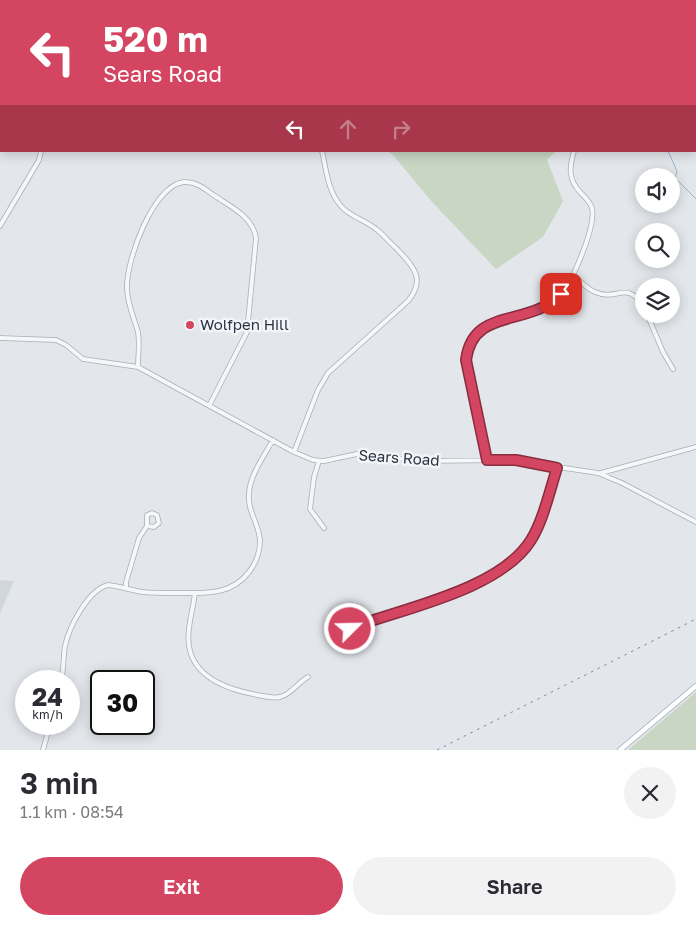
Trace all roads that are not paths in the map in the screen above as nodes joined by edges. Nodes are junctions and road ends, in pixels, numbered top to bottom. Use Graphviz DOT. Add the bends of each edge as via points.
graph roads {
  1 [pos="41,152"];
  2 [pos="322,152"];
  3 [pos="574,152"];
  4 [pos="0,226"];
  5 [pos="573,275"];
  6 [pos="635,298"];
  7 [pos="651,323"];
  8 [pos="0,338"];
  9 [pos="138,367"];
  10 [pos="674,369"];
  11 [pos="210,404"];
  12 [pos="273,440"];
  13 [pos="696,448"];
  14 [pos="294,452"];
  15 [pos="487,460"];
  16 [pos="318,461"];
  17 [pos="557,468"];
  18 [pos="599,474"];
  19 [pos="696,522"];
  20 [pos="147,526"];
  21 [pos="324,528"];
  22 [pos="126,588"];
  23 [pos="194,593"];
  24 [pos="359,625"];
  25 [pos="62,670"];
  26 [pos="308,677"];
  27 [pos="696,686"];
  28 [pos="47,735"];
  29 [pos="43,750"];
  30 [pos="620,750"];
  1 -- 4 [label="street"];
  2 -- 14 [label="street" via="332,192 339,204 352,216 378,230 413,267 417,283 408,300 328,373"];
  3 -- 5 [label="street" via="571,177 589,202 592,222"];
  5 -- 6 [label="street" via="595,292 610,296 621,292"];
  5 -- 15 [label="street" via="567,288 553,302 537,312 488,324 470,343 466,367"];
  7 -- 10 [label="street"];
  8 -- 9 [label="street, Sears Road" via="56,340 83,359"];
  9 -- 11 [label="street, Sears Road"];
  9 -- 11 [label="street" via="138,333 127,288 140,231 167,191 177,184 191,182 246,218 253,226 256,238 247,332"];
  11 -- 12 [label="street, Sears Road"];
  12 -- 14 [label="street, Sears Road"];
  12 -- 23 [label="street" via="248,491 260,539 253,567 236,586 227,590"];
  13 -- 18 [label="street"];
  14 -- 16 [label="street, Sears Road"];
  15 -- 16 [label="street, Sears Road" via="416,461 357,454"];
  15 -- 17 [label="street, Sears Road" via="516,460"];
  16 -- 21 [label="street" via="310,509"];
  17 -- 18 [label="street, Sears Road"];
  17 -- 24 [label="street" via="535,532 522,551 479,583"];
  18 -- 19 [label="street, Sears Road"];
  20 -- 22 [label="street" via="139,538"];
  22 -- 23 [label="street" via="153,593"];
  22 -- 25 [label="street" via="108,585 89,598 66,640"];
  23 -- 26 [label="street" via="189,649 199,669 229,689 275,698 287,694"];
  27 -- 30 [label="main road"];
  28 -- 29 [label="street"];
}
